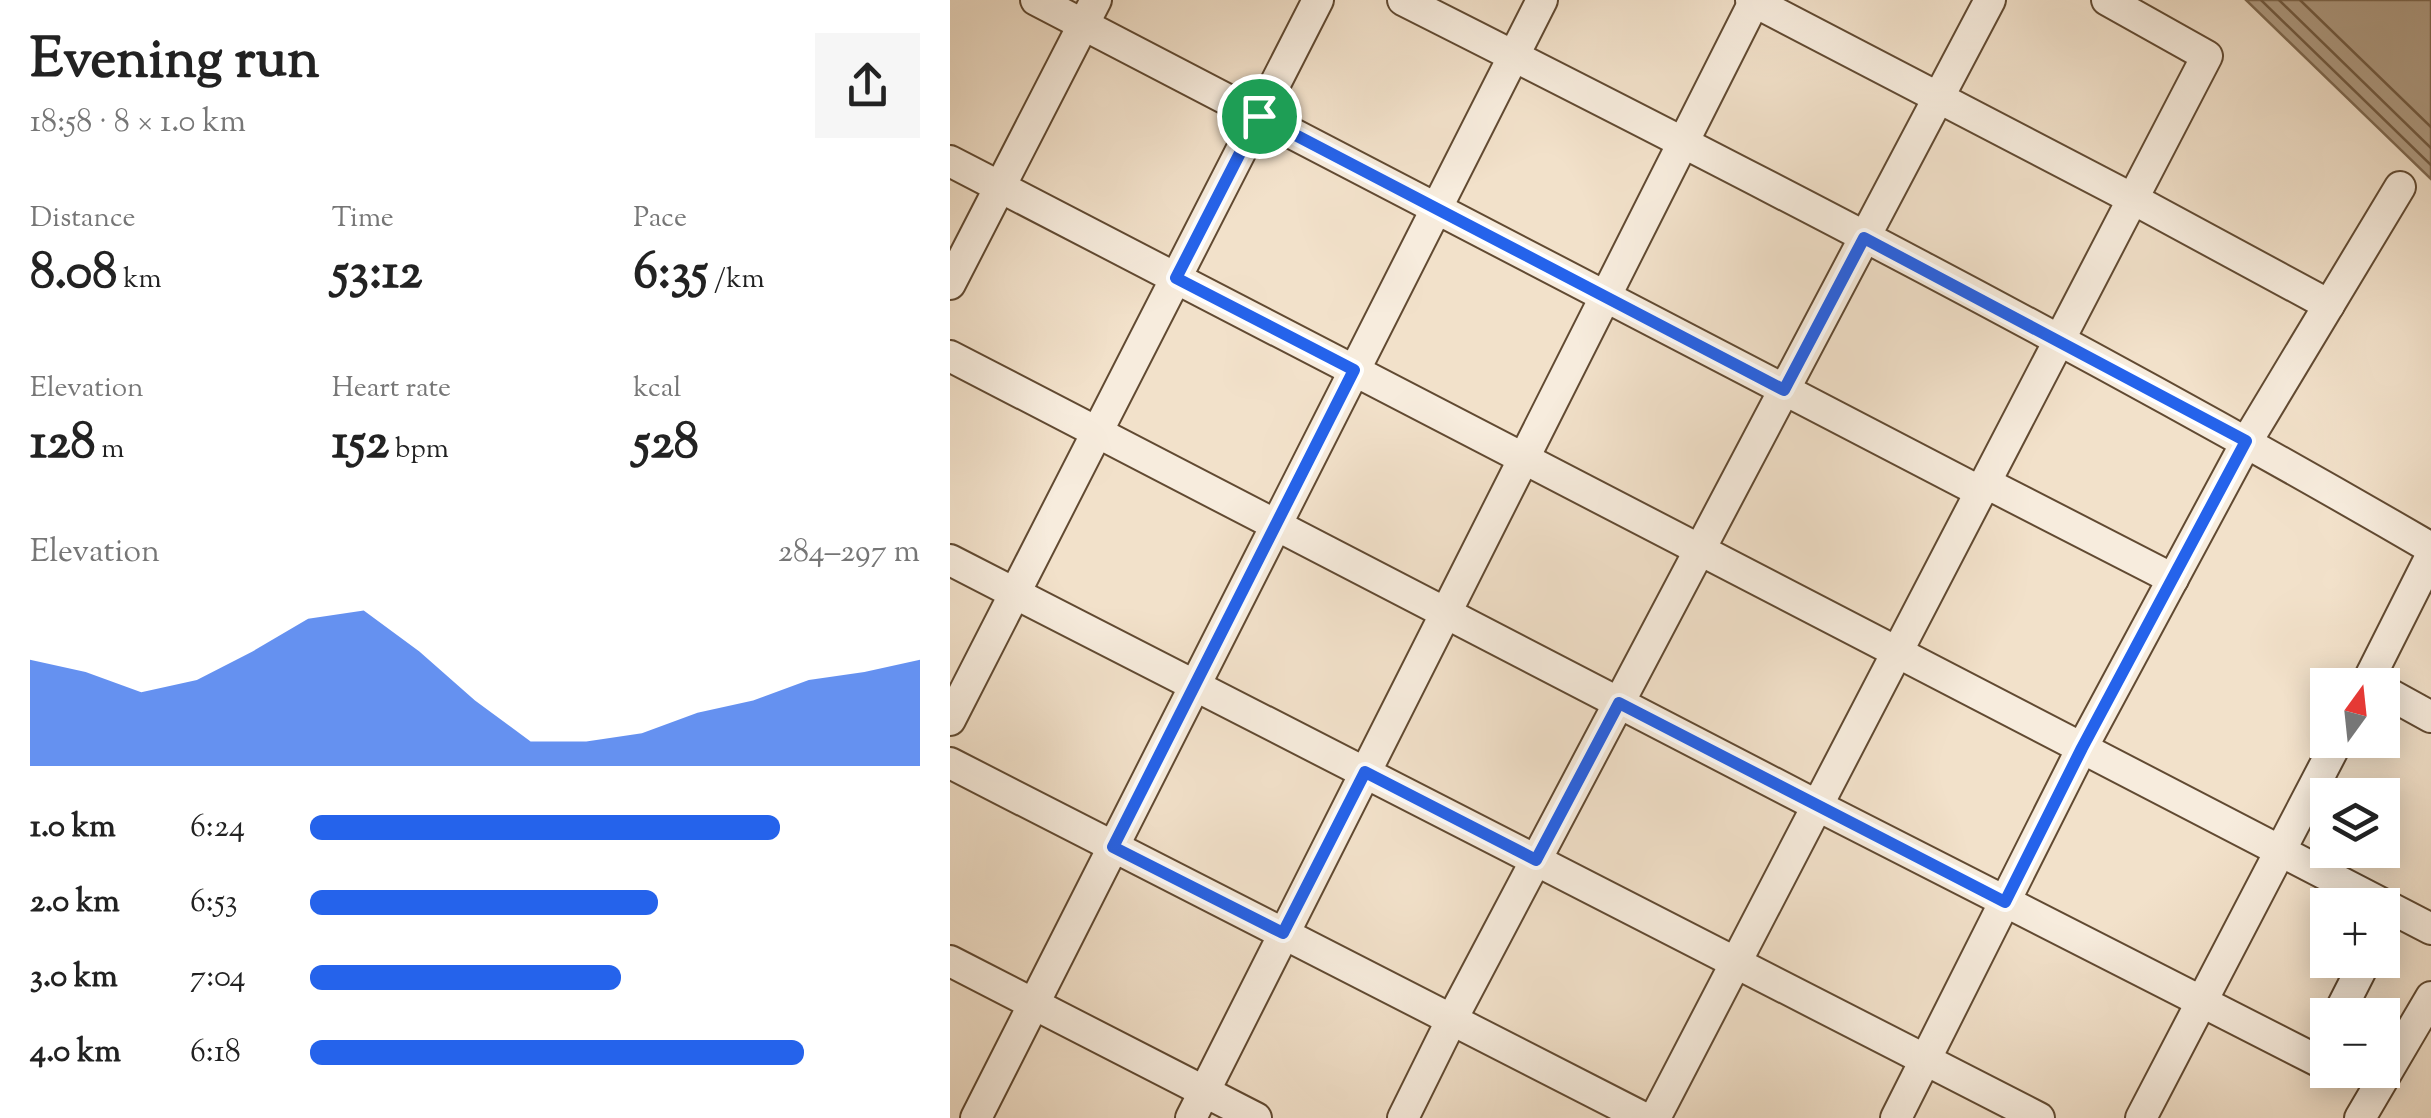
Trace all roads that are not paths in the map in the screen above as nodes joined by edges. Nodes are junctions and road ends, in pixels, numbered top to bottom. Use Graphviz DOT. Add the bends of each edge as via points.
graph roads {
  1 [pos="1036,0"];
  2 [pos="1318,0"];
  3 [pos="1403,0"];
  4 [pos="1542,0"];
  5 [pos="1753,0"];
  6 [pos="1990,0"];
  7 [pos="2107,0"];
  8 [pos="1089,12"];
  9 [pos="1514,56"];
  10 [pos="1939,98"];
  11 [pos="1259,116"];
  12 [pos="1683,144"];
  13 [pos="950,161"];
  14 [pos="1000,187"];
  15 [pos="2400,187"];
  16 [pos="2133,198"];
  17 [pos="1436,208"];
  18 [pos="1864,238"];
  19 [pos="1176,278"];
  20 [pos="950,284"];
  21 [pos="1606,297"];
  22 [pos="2329,305"];
  23 [pos="2060,340"];
  24 [pos="950,356"];
  25 [pos="1354,370"];
  26 [pos="1784,390"];
  27 [pos="1097,432"];
  28 [pos="2246,441"];
  29 [pos="1526,459"];
  30 [pos="1983,487"];
  31 [pos="1276,525"];
  32 [pos="2431,548"];
  33 [pos="1700,550"];
  34 [pos="2431,556"];
  35 [pos="950,560"];
  36 [pos="2172,579"];
  37 [pos="1015,593"];
  38 [pos="1447,614"];
  39 [pos="1898,652"];
  40 [pos="2380,668"];
  41 [pos="1195,685"];
  42 [pos="2400,701"];
  43 [pos="1619,703"];
  44 [pos="2431,717"];
  45 [pos="950,720"];
  46 [pos="2082,748"];
  47 [pos="2329,758"];
  48 [pos="950,763"];
  49 [pos="1365,772"];
  50 [pos="1818,806"];
  51 [pos="1113,847"];
  52 [pos="2281,851"];
  53 [pos="1536,860"];
  54 [pos="2340,888"];
  55 [pos="2005,902"];
  56 [pos="2400,922"];
  57 [pos="2431,930"];
  58 [pos="1283,933"];
  59 [pos="950,962"];
  60 [pos="1736,963"];
  61 [pos="2431,997"];
  62 [pos="2202,1002"];
  63 [pos="1033,1004"];
  64 [pos="1452,1020"];
  65 [pos="2310,1051"];
  66 [pos="1925,1060"];
  67 [pos="2371,1088"];
  68 [pos="2376,1091"];
  69 [pos="1197,1105"];
  70 [pos="976,1118"];
  71 [pos="1256,1118"];
  72 [pos="1403,1118"];
  73 [pos="1644,1118"];
  74 [pos="1656,1118"];
  75 [pos="1896,1118"];
  76 [pos="2039,1118"];
  77 [pos="2141,1118"];
  78 [pos="2360,1118"];
  1 -- 8 [label="street"];
  2 -- 11 [label="street"];
  3 -- 9 [label="street"];
  4 -- 9 [label="street"];
  5 -- 10 [label="street"];
  5 -- 12 [label="street"];
  6 -- 10 [label="street"];
  7 -- 16 [label="street" via="2207,56"];
  8 -- 11 [label="street"];
  8 -- 14 [label="street"];
  9 -- 12 [label="street"];
  9 -- 17 [label="street"];
  10 -- 16 [label="street"];
  10 -- 18 [label="street"];
  11 -- 17 [label="street"];
  11 -- 19 [label="street"];
  12 -- 18 [label="street"];
  12 -- 21 [label="street"];
  13 -- 14 [label="street"];
  14 -- 19 [label="street"];
  14 -- 20 [label="street"];
  15 -- 22 [label="street"];
  16 -- 22 [label="street"];
  16 -- 23 [label="street"];
  17 -- 21 [label="street"];
  17 -- 25 [label="street"];
  18 -- 23 [label="street"];
  18 -- 26 [label="street"];
  19 -- 25 [label="street"];
  19 -- 27 [label="street"];
  21 -- 26 [label="street"];
  21 -- 29 [label="street"];
  22 -- 28 [label="street"];
  23 -- 28 [label="street"];
  23 -- 30 [label="street"];
  24 -- 27 [label="street"];
  25 -- 29 [label="street"];
  25 -- 31 [label="street"];
  26 -- 30 [label="street"];
  26 -- 33 [label="street"];
  27 -- 31 [label="street"];
  27 -- 37 [label="street"];
  28 -- 32 [label="street"];
  28 -- 36 [label="street"];
  29 -- 33 [label="street"];
  29 -- 38 [label="street"];
  30 -- 36 [label="street"];
  30 -- 39 [label="street"];
  31 -- 38 [label="street"];
  31 -- 41 [label="street"];
  33 -- 39 [label="street"];
  33 -- 43 [label="street"];
  34 -- 40 [label="street"];
  35 -- 37 [label="street"];
  36 -- 46 [label="street"];
  37 -- 41 [label="street"];
  37 -- 45 [label="street"];
  38 -- 43 [label="street"];
  38 -- 49 [label="street"];
  39 -- 46 [label="street"];
  39 -- 50 [label="street"];
  41 -- 49 [label="street"];
  41 -- 51 [label="street"];
  42 -- 44 [label="street"];
  43 -- 50 [label="street"];
  43 -- 53 [label="street"];
  46 -- 52 [label="street"];
  46 -- 55 [label="street"];
  47 -- 52 [label="street"];
  48 -- 51 [label="street"];
  49 -- 53 [label="street"];
  49 -- 58 [label="street"];
  50 -- 55 [label="street"];
  50 -- 60 [label="street"];
  51 -- 58 [label="street"];
  51 -- 63 [label="street"];
  52 -- 54 [label="street"];
  52 -- 62 [label="street"];
  53 -- 60 [label="street"];
  53 -- 64 [label="street"];
  55 -- 62 [label="street"];
  55 -- 66 [label="street"];
  56 -- 57 [label="street"];
  58 -- 64 [label="street"];
  58 -- 69 [label="street"];
  59 -- 63 [label="street"];
  60 -- 66 [label="street"];
  60 -- 74 [label="street"];
  61 -- 68 [label="street"];
  62 -- 65 [label="street"];
  62 -- 77 [label="street"];
  63 -- 69 [label="street"];
  63 -- 70 [label="street"];
  64 -- 72 [label="street"];
  64 -- 73 [label="street"];
  66 -- 75 [label="street"];
  66 -- 76 [label="street"];
  67 -- 68 [label="street"];
  68 -- 78 [label="street"];
  69 -- 71 [label="street"];
}
